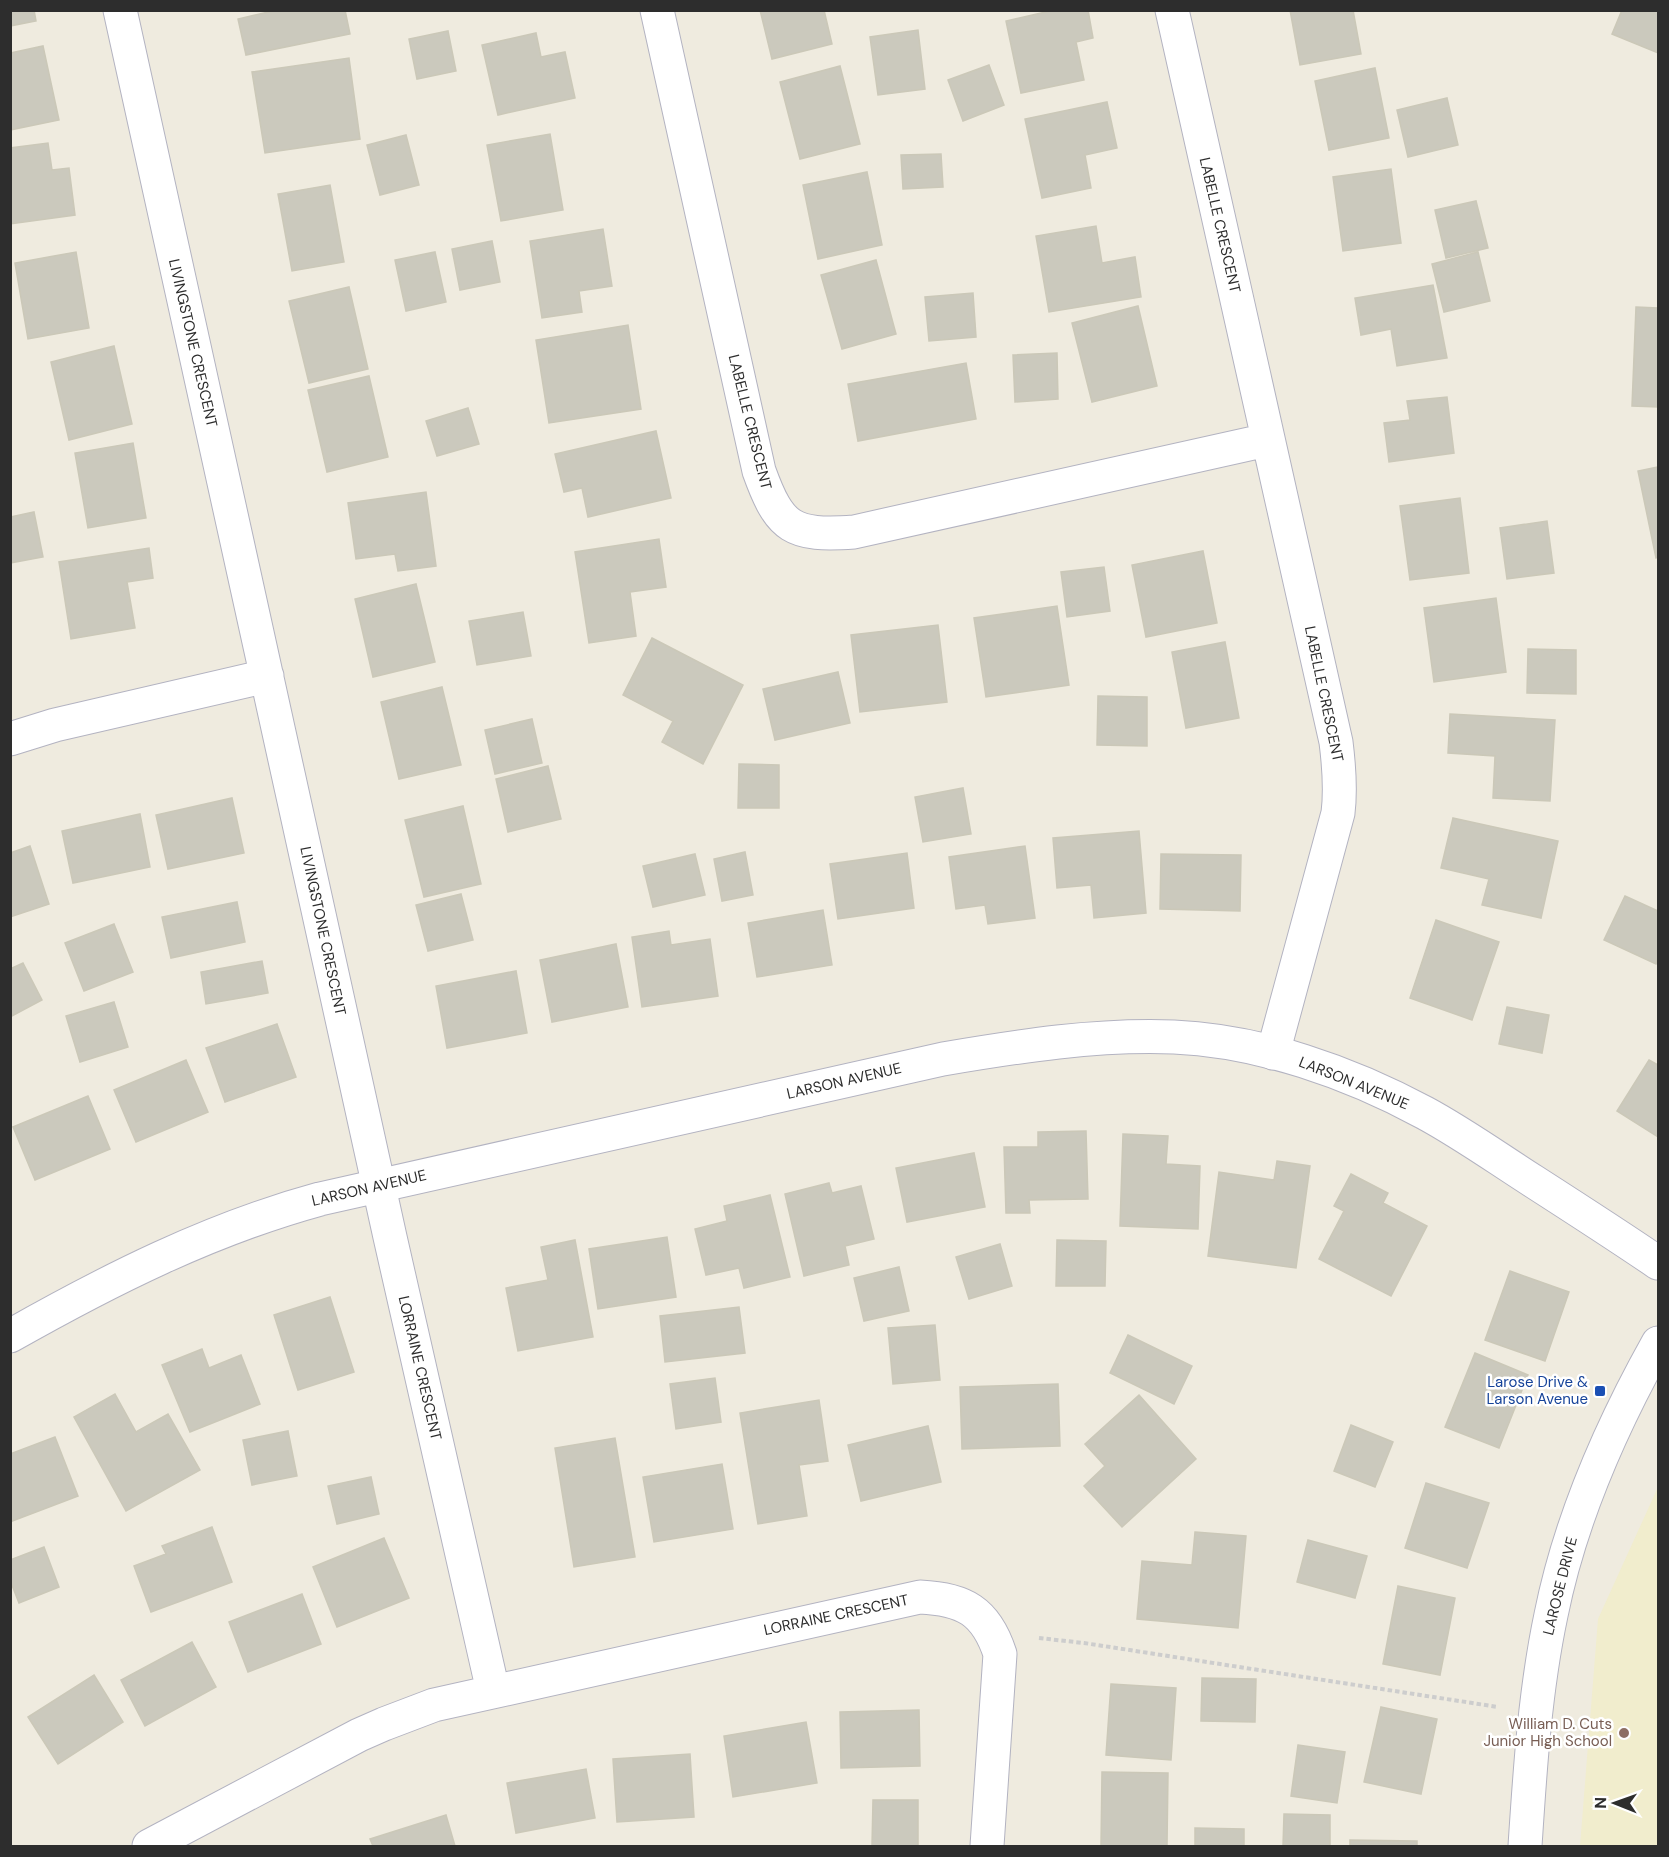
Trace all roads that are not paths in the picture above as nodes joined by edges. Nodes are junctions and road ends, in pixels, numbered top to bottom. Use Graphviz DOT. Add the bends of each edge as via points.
graph roads {
  1 [pos="120,10"];
  2 [pos="657,10"];
  3 [pos="1172,10"];
  4 [pos="1267,440"];
  5 [pos="267,676"];
  6 [pos="10,739"];
  7 [pos="1273,1053"];
  8 [pos="379,1185"];
  9 [pos="1659,1263"];
  10 [pos="10,1336"];
  11 [pos="1659,1343"];
  12 [pos="493,1691"];
  13 [pos="149,1846"];
  14 [pos="987,1846"];
  15 [pos="1525,1846"];
  1 -- 5 [label="street, LIVINGSTONE CRESCENT"];
  2 -- 4 [label="street, LABELLE CRESCENT" via="759,471 780,516 793,526 828,534 854,532"];
  3 -- 4 [label="street, LABELLE CRESCENT"];
  4 -- 7 [label="street, LABELLE CRESCENT" via="1336,742 1340,792 1338,813"];
  5 -- 6 [label="street"];
  5 -- 8 [label="street, LIVINGSTONE CRESCENT"];
  7 -- 8 [label="street, LARSON AVENUE" via="1221,1042 1128,1036 998,1050"];
  7 -- 9 [label="street, LARSON AVENUE" via="1320,1067 1425,1113"];
  8 -- 10 [label="street, LARSON AVENUE" via="297,1205 179,1249 125,1273"];
  8 -- 12 [label="street, LORRAINE CRESCENT"];
  11 -- 15 [label="street, LAROSE DRIVE" via="1590,1486 1560,1576 1542,1669"];
  12 -- 13 [label="street, LORRAINE CRESCENT" via="434,1705 384,1724"];
  12 -- 14 [label="street, LORRAINE CRESCENT" via="896,1601 920,1597 958,1602 981,1617 1000,1654"];
}
